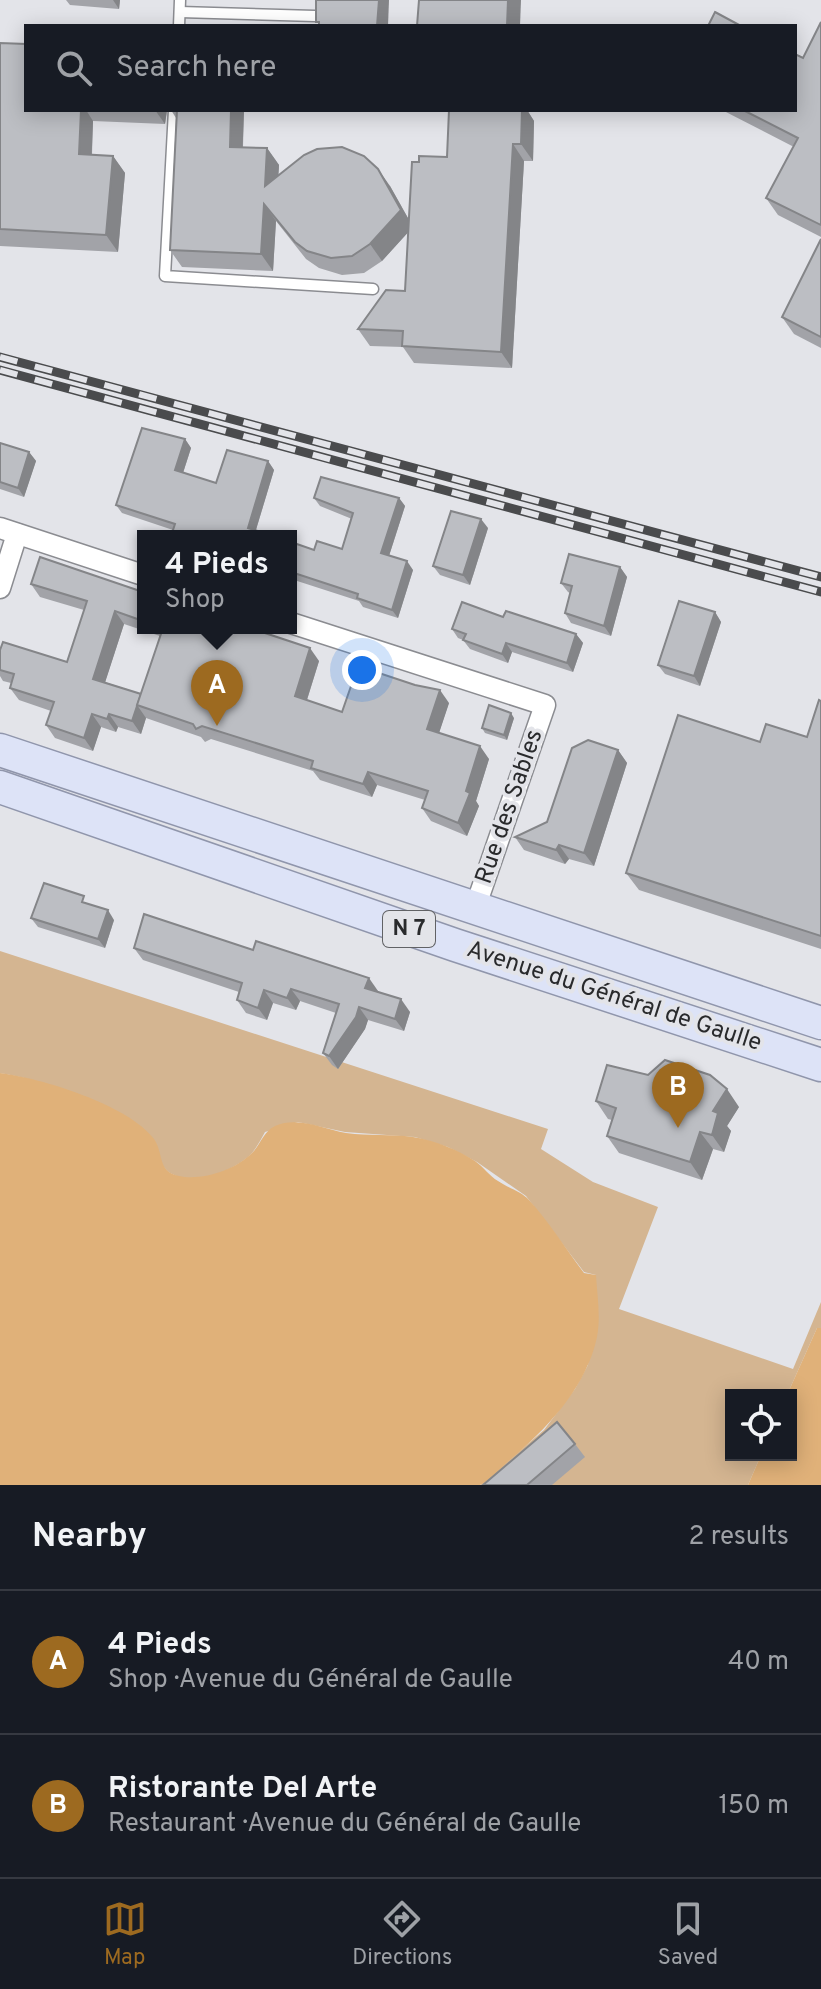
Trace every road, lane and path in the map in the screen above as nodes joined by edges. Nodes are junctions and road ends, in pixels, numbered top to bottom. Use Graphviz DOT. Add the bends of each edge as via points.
graph roads {
  1 [pos="180,0"];
  2 [pos="180,12"];
  3 [pos="315,16"];
  4 [pos="179,24"];
  5 [pos="174,112"];
  6 [pos="373,289"];
  7 [pos="8,531"];
  8 [pos="137,573"];
  9 [pos="0,588"];
  10 [pos="297,625"];
  11 [pos="0,750"];
  12 [pos="0,787"];
  13 [pos="475,908"];
  14 [pos="821,1023"];
  15 [pos="821,1065"];
  1 -- 2 [label="lane"];
  2 -- 3 [label="lane"];
  2 -- 4 [label="lane"];
  5 -- 6 [label="lane" via="165,276"];
  7 -- 8 [label="street"];
  7 -- 9 [label="street"];
  10 -- 13 [label="street, Rue des Sables" via="545,705"];
  11 -- 13 [label="main road, Avenue du Général de Gaulle / N 7"];
  12 -- 15 [label="main road, Avenue du Général de Gaulle / N 7"];
  13 -- 14 [label="main road, Avenue du Général de Gaulle / N 7"];
}
